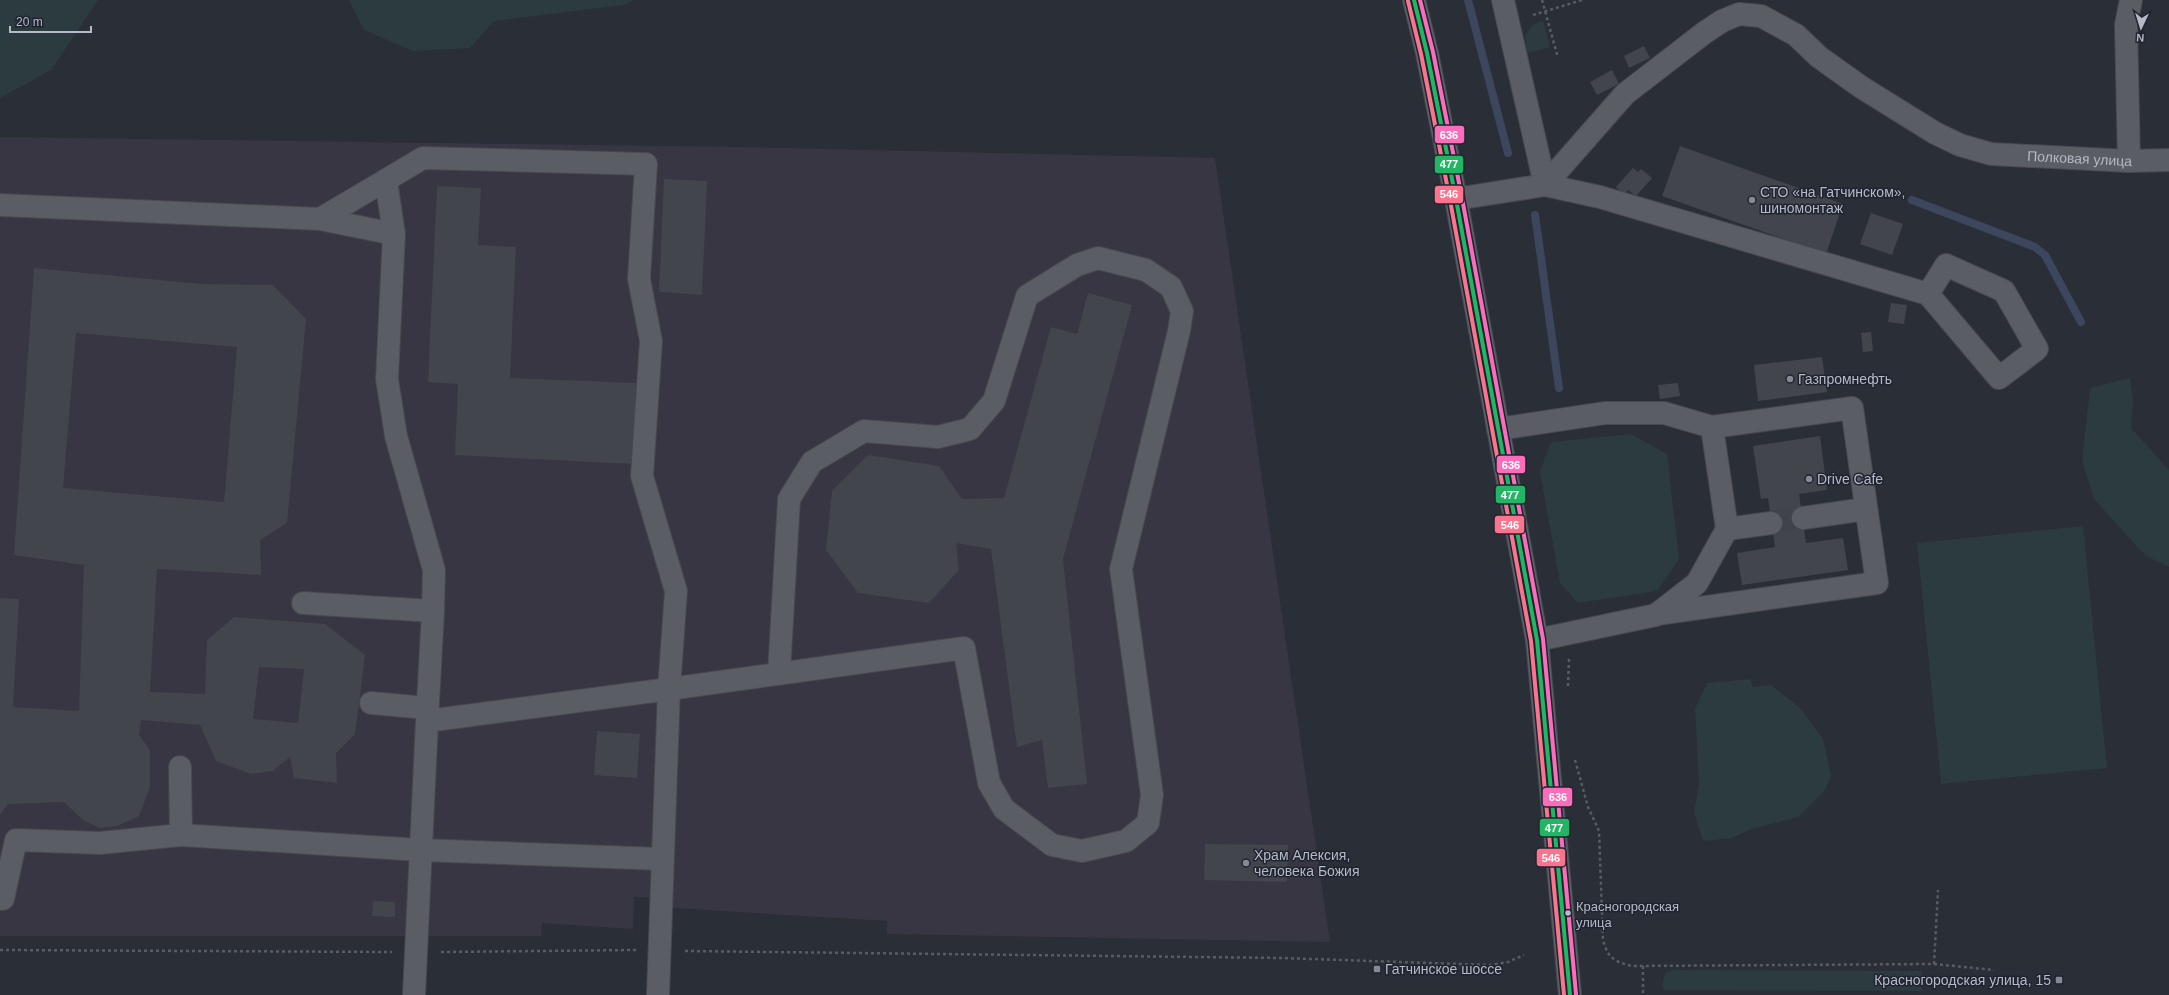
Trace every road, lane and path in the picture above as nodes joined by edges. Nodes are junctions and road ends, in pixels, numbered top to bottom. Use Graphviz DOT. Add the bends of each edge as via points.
graph roads {
  1 [pos="1414,0"];
  2 [pos="1503,0"];
  3 [pos="1542,0"];
  4 [pos="1582,0"];
  5 [pos="2131,0"];
  6 [pos="1544,12"];
  7 [pos="1509,23"];
  8 [pos="1558,58"];
  9 [pos="2169,160"];
  10 [pos="2129,161"];
  11 [pos="386,180"];
  12 [pos="1545,185"];
  13 [pos="1456,199"];
  14 [pos="0,205"];
  15 [pos="320,219"];
  16 [pos="394,234"];
  17 [pos="1928,294"];
  18 [pos="1712,427"];
  19 [pos="1498,429"];
  20 [pos="1866,509"];
  21 [pos="1803,518"];
  22 [pos="1771,523"];
  23 [pos="1727,529"];
  24 [pos="303,602"];
  25 [pos="433,611"];
  26 [pos="1656,615"];
  27 [pos="1570,632"];
  28 [pos="1536,640"];
  29 [pos="779,672"];
  30 [pos="669,689"];
  31 [pos="1568,692"];
  32 [pos="371,703"];
  33 [pos="427,714"];
  34 [pos="1574,756"];
  35 [pos="180,767"];
  36 [pos="181,835"];
  37 [pos="420,850"];
  38 [pos="662,859"];
  39 [pos="1938,890"];
  40 [pos="0,899"];
  41 [pos="0,950"];
  42 [pos="660,950"];
  43 [pos="415,952"];
  44 [pos="1524,955"];
  45 [pos="1934,964"];
  46 [pos="1643,966"];
  47 [pos="1994,970"];
  48 [pos="1643,993"];
  49 [pos="414,995"];
  50 [pos="658,995"];
  51 [pos="1570,995"];
  1 -- 13 [label="main road"];
  2 -- 7 [label="street"];
  3 -- 6 [label="path"];
  4 -- 6 [label="path"];
  5 -- 10 [label="street" via="2126,25"];
  6 -- 7 [label="path"];
  6 -- 8 [label="path"];
  7 -- 12 [label="street"];
  9 -- 10 [label="street, Полковая улица"];
  10 -- 12 [label="street, Полковая улица" via="1991,154 1960,145 1935,133 1855,83 1819,57 1796,35 1761,16 1739,14 1722,20 1625,94"];
  11 -- 15 [label="street"];
  11 -- 16 [label="street"];
  11 -- 30 [label="street" via="423,158 646,164 639,279 651,341 642,476 676,591"];
  12 -- 13 [label="street"];
  12 -- 17 [label="street" via="1600,197"];
  13 -- 19 [label="main road"];
  14 -- 15 [label="street"];
  15 -- 16 [label="street"];
  16 -- 25 [label="street" via="387,379 396,436 434,570"];
  17 -- 17 [label="street" via="1946,265 2004,291 2037,349 1999,378"];
  18 -- 19 [label="street" via="1657,413 1606,414"];
  18 -- 20 [label="street" via="1852,408"];
  18 -- 23 [label="street"];
  19 -- 28 [label="main road"];
  20 -- 21 [label="street"];
  20 -- 26 [label="street" via="1877,583"];
  22 -- 23 [label="street"];
  23 -- 26 [label="street" via="1697,584"];
  24 -- 25 [label="street"];
  25 -- 33 [label="street"];
  26 -- 27 [label="street"];
  27 -- 28 [label="street"];
  27 -- 31 [label="path"];
  28 -- 51 [label="main road"];
  29 -- 29 [label="street" via="789,499 812,462 864,431 938,437 970,429 994,401 1027,296 1077,265 1098,258 1146,270 1171,287 1182,311 1179,331 1121,569 1152,795 1148,822 1126,841 1082,851 1052,845 1004,809 989,783 964,648"];
  29 -- 30 [label="street"];
  30 -- 33 [label="street"];
  30 -- 38 [label="street"];
  32 -- 33 [label="street"];
  33 -- 37 [label="street"];
  34 -- 46 [label="path" via="1588,807 1599,831 1603,940 1607,954 1619,963"];
  35 -- 36 [label="street"];
  36 -- 37 [label="street"];
  36 -- 40 [label="street" via="100,843 16,840"];
  37 -- 38 [label="street"];
  37 -- 43 [label="street"];
  38 -- 42 [label="street"];
  39 -- 45 [label="path"];
  41 -- 43 [label="path"];
  42 -- 43 [label="path"];
  42 -- 44 [label="path" via="1282,958 1490,965 1508,962"];
  42 -- 50 [label="street"];
  43 -- 49 [label="street"];
  45 -- 46 [label="path"];
  45 -- 47 [label="path"];
  46 -- 48 [label="path"];
}
